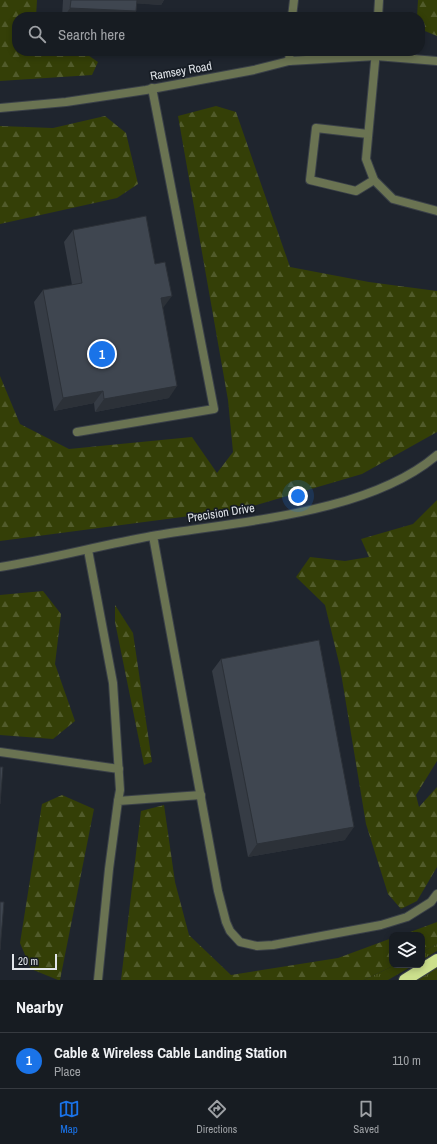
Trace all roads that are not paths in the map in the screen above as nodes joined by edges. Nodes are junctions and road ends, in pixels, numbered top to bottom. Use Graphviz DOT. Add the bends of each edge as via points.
graph roads {
  1 [pos="294,0"];
  2 [pos="379,0"];
  3 [pos="293,12"];
  4 [pos="378,12"];
  5 [pos="290,56"];
  6 [pos="343,56"];
  7 [pos="376,56"];
  8 [pos="399,56"];
  9 [pos="289,61"];
  10 [pos="437,61"];
  11 [pos="152,88"];
  12 [pos="0,108"];
  13 [pos="368,134"];
  14 [pos="374,180"];
  15 [pos="437,211"];
  16 [pos="78,432"];
  17 [pos="437,455"];
  18 [pos="153,536"];
  19 [pos="88,550"];
  20 [pos="0,567"];
  21 [pos="0,752"];
  22 [pos="119,769"];
  23 [pos="201,795"];
  24 [pos="118,801"];
  25 [pos="437,894"];
  26 [pos="437,960"];
  27 [pos="98,980"];
  28 [pos="405,980"];
  1 -- 3 [label="street"];
  2 -- 4 [label="street"];
  5 -- 9 [label="street"];
  6 -- 9 [label="street, Ramsey Road"];
  7 -- 13 [label="street"];
  8 -- 10 [label="street, Ramsey Road"];
  9 -- 11 [label="street, Ramsey Road" via="254,70"];
  11 -- 12 [label="street, Ramsey Road" via="66,102"];
  11 -- 16 [label="street" via="214,409"];
  13 -- 14 [label="street" via="366,159"];
  13 -- 14 [label="street" via="316,128 310,180 356,191"];
  14 -- 15 [label="street" via="393,199"];
  17 -- 18 [label="street, Precision Drive" via="398,482 367,495 292,513"];
  18 -- 19 [label="street, Precision Drive"];
  18 -- 23 [label="street"];
  19 -- 20 [label="street, Precision Drive"];
  19 -- 22 [label="street" via="113,683"];
  21 -- 22 [label="street"];
  22 -- 24 [label="street"];
  23 -- 24 [label="street"];
  23 -- 25 [label="street" via="226,922 240,942 273,946 381,925 407,917 430,902"];
  24 -- 27 [label="street"];
  26 -- 28 [label="highway"];
}
